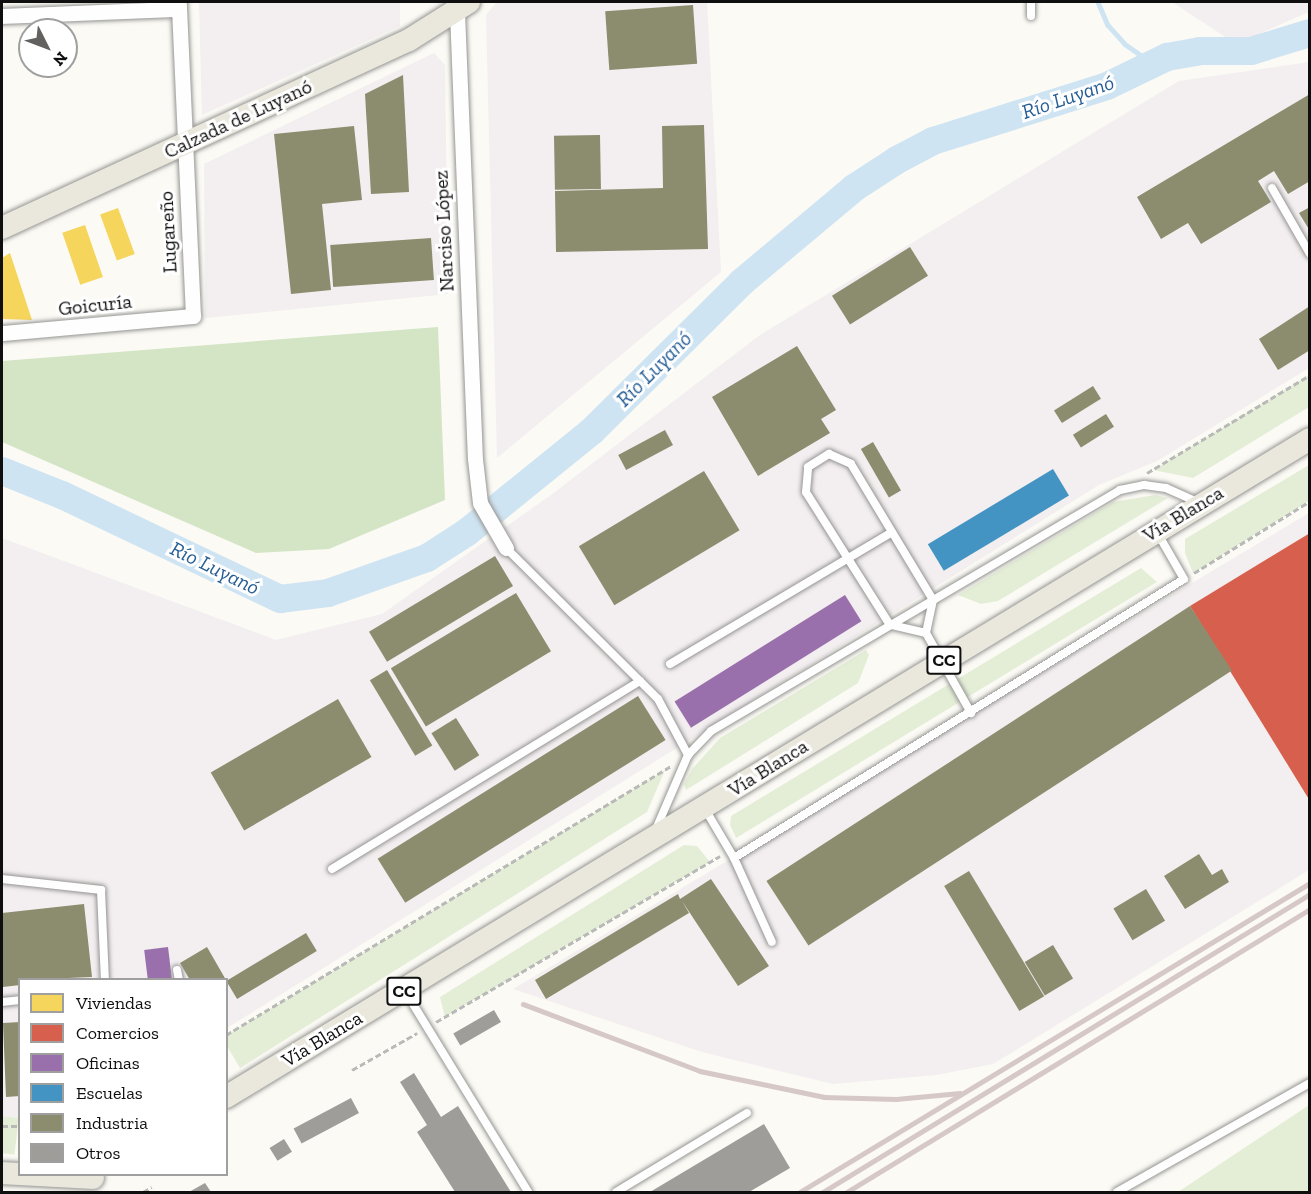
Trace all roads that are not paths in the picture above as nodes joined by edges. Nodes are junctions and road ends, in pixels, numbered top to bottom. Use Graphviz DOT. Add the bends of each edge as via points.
graph roads {
  1 [pos="1031,2"];
  2 [pos="179,5"];
  3 [pos="460,5"];
  4 [pos="1031,15"];
  5 [pos="2,16"];
  6 [pos="185,144"];
  7 [pos="1272,188"];
  8 [pos="2,228"];
  9 [pos="1310,254"];
  10 [pos="193,316"];
  11 [pos="2,333"];
  12 [pos="1310,439"];
  13 [pos="1201,503"];
  14 [pos="1156,531"];
  15 [pos="892,532"];
  16 [pos="506,548"];
  17 [pos="848,558"];
  18 [pos="933,600"];
  19 [pos="891,625"];
  20 [pos="926,633"];
  21 [pos="941,662"];
  22 [pos="670,664"];
  23 [pos="640,681"];
  24 [pos="971,713"];
  25 [pos="688,755"];
  26 [pos="704,807"];
  27 [pos="651,839"];
  28 [pos="732,854"];
  29 [pos="332,869"];
  30 [pos="2,879"];
  31 [pos="772,942"];
  32 [pos="177,970"];
  33 [pos="105,978"];
  34 [pos="179,978"];
  35 [pos="405,990"];
  36 [pos="18,1000"];
  37 [pos="2,1002"];
  38 [pos="1310,1083"];
  39 [pos="228,1096"];
  40 [pos="747,1113"];
  41 [pos="2,1173"];
  42 [pos="18,1174"];
  43 [pos="96,1176"];
  44 [pos="70,1192"];
  45 [pos="528,1192"];
  46 [pos="616,1192"];
  47 [pos="1117,1192"];
  1 -- 4 [label="lane"];
  2 -- 5 [label="street"];
  2 -- 6 [label="street, Lugareño"];
  3 -- 6 [label="main road, Calzada de Luyanó" via="409,40"];
  3 -- 16 [label="street, Narciso López" via="475,459 480,503"];
  6 -- 8 [label="main road, Calzada de Luyanó"];
  6 -- 10 [label="street, Lugareño"];
  7 -- 9 [label="lane"];
  10 -- 11 [label="street, Goicuría"];
  12 -- 13 [label="main road, Vía Blanca / CC"];
  13 -- 14 [label="main road, Vía Blanca / CC"];
  13 -- 18 [label="lane" via="1166,488 1144,485 1120,489"];
  14 -- 21 [label="main road, Vía Blanca / CC"];
  14 -- 24 [label="lane" via="1184,579"];
  15 -- 17 [label="lane"];
  15 -- 17 [label="lane" via="851,464 837,455 813,460 805,475 806,492"];
  15 -- 18 [label="lane"];
  16 -- 23 [label="lane"];
  17 -- 19 [label="lane"];
  17 -- 22 [label="lane"];
  18 -- 19 [label="lane"];
  18 -- 20 [label="lane"];
  19 -- 20 [label="lane"];
  19 -- 25 [label="lane" via="711,731"];
  20 -- 21 [label="lane"];
  21 -- 24 [label="lane"];
  21 -- 26 [label="main road, Vía Blanca / CC"];
  23 -- 25 [label="lane" via="658,699"];
  23 -- 29 [label="lane"];
  24 -- 28 [label="lane"];
  25 -- 27 [label="lane"];
  26 -- 27 [label="main road, Vía Blanca / CC"];
  26 -- 28 [label="lane"];
  27 -- 35 [label="main road, Vía Blanca / CC"];
  28 -- 31 [label="lane"];
  30 -- 33 [label="lane" via="100,890"];
  32 -- 34 [label="lane"];
  35 -- 39 [label="main road, Vía Blanca / CC"];
  35 -- 45 [label="lane"];
  36 -- 37 [label="lane"];
  38 -- 47 [label="lane"];
  40 -- 46 [label="lane"];
  41 -- 42 [label="main road"];
  43 -- 44 [label="main road"];
}
